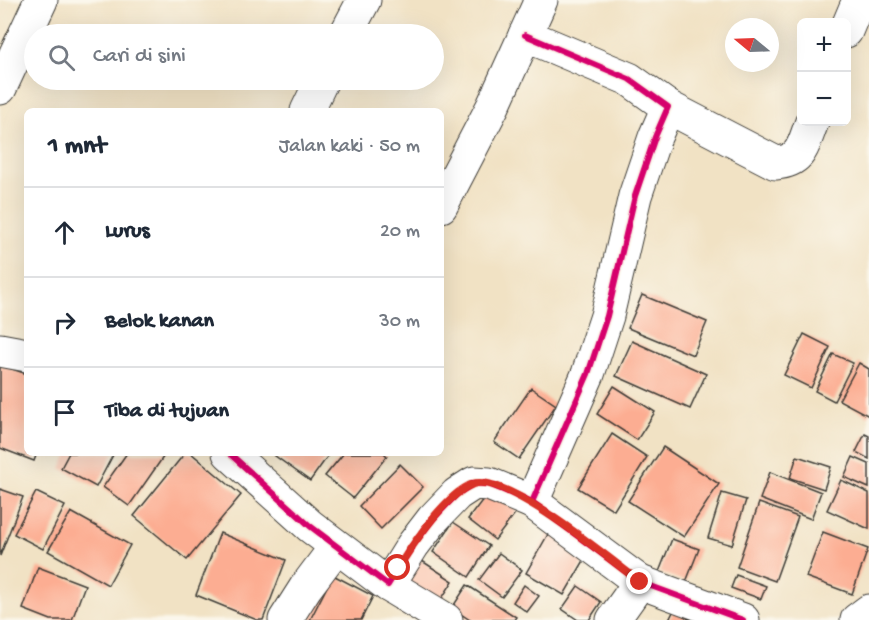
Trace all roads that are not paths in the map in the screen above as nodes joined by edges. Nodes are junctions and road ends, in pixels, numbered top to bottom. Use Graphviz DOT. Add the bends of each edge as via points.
graph roads {
  1 [pos="364,0"];
  2 [pos="519,0"];
  3 [pos="541,0"];
  4 [pos="858,0"];
  5 [pos="35,2"];
  6 [pos="851,18"];
  7 [pos="26,24"];
  8 [pos="351,24"];
  9 [pos="24,29"];
  10 [pos="525,35"];
  11 [pos="0,88"];
  12 [pos="317,90"];
  13 [pos="668,107"];
  14 [pos="308,108"];
  15 [pos="810,126"];
  16 [pos="444,159"];
  17 [pos="444,200"];
  18 [pos="0,350"];
  19 [pos="24,354"];
  20 [pos="237,456"];
  21 [pos="532,502"];
  22 [pos="336,547"];
  23 [pos="640,582"];
  24 [pos="388,585"];
  25 [pos="869,611"];
  26 [pos="285,620"];
  27 [pos="446,620"];
  28 [pos="613,620"];
  29 [pos="743,620"];
  30 [pos="857,620"];
  1 -- 8 [label="street"];
  2 -- 16 [label="street"];
  3 -- 10 [label="street"];
  4 -- 6 [label="street"];
  5 -- 7 [label="street"];
  9 -- 11 [label="street"];
  10 -- 13 [label="street" via="629,79"];
  10 -- 17 [label="street" via="494,106"];
  12 -- 14 [label="street"];
  13 -- 15 [label="street" via="776,163 789,162 799,153"];
  13 -- 21 [label="street" via="635,196 592,363"];
  18 -- 19 [label="street"];
  20 -- 22 [label="street" via="276,498"];
  21 -- 23 [label="street"];
  21 -- 24 [label="street" via="489,484 474,483 433,519"];
  22 -- 24 [label="street"];
  22 -- 26 [label="street"];
  23 -- 28 [label="street"];
  23 -- 29 [label="street"];
  24 -- 27 [label="street"];
  25 -- 30 [label="street"];
}
